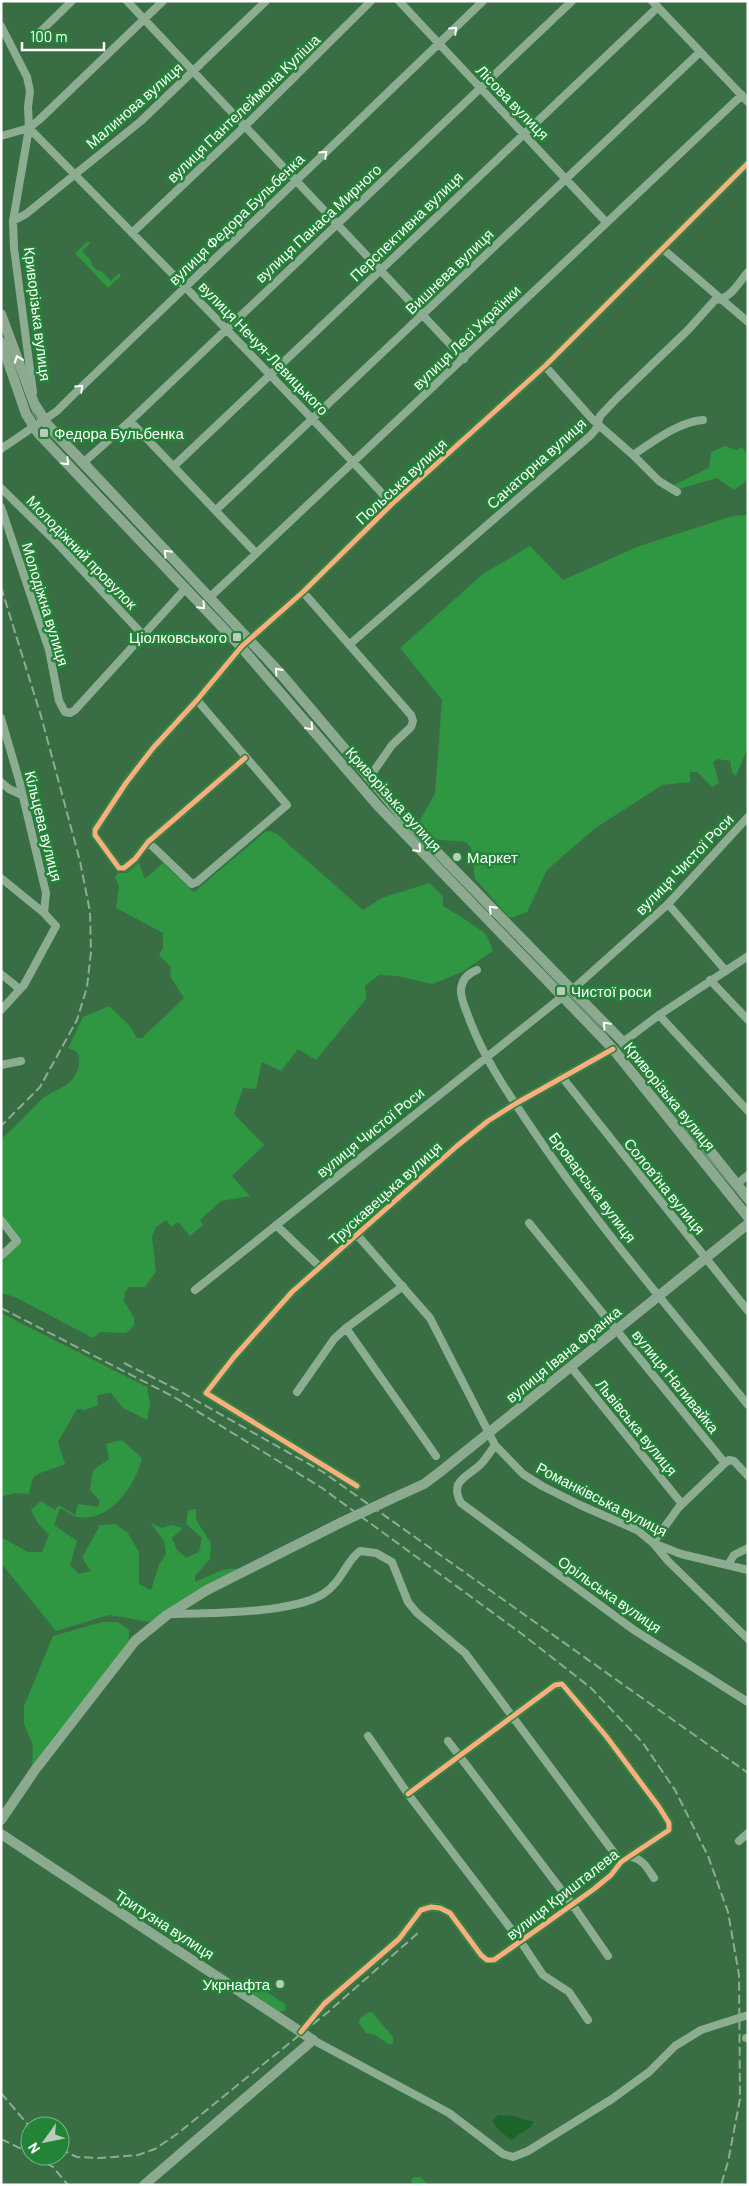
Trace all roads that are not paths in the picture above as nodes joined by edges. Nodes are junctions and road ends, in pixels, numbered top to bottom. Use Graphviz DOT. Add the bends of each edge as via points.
graph roads {
  1 [pos="72,1"];
  2 [pos="127,1"];
  3 [pos="163,1"];
  4 [pos="266,1"];
  5 [pos="371,1"];
  6 [pos="399,1"];
  7 [pos="484,1"];
  8 [pos="572,1"];
  9 [pos="655,4"];
  10 [pos="143,20"];
  11 [pos="1,26"];
  12 [pos="40,32"];
  13 [pos="439,44"];
  14 [pos="700,52"];
  15 [pos="192,73"];
  16 [pos="480,89"];
  17 [pos="742,95"];
  18 [pos="748,102"];
  19 [pos="244,127"];
  20 [pos="29,128"];
  21 [pos="524,134"];
  22 [pos="1,136"];
  23 [pos="748,163"];
  24 [pos="75,175"];
  25 [pos="566,178"];
  26 [pos="296,181"];
  27 [pos="13,221"];
  28 [pos="606,222"];
  29 [pos="336,224"];
  30 [pos="132,233"];
  31 [pos="663,249"];
  32 [pos="380,270"];
  33 [pos="748,272"];
  34 [pos="185,287"];
  35 [pos="722,300"];
  36 [pos="1,314"];
  37 [pos="422,315"];
  38 [pos="748,322"];
  39 [pos="225,330"];
  40 [pos="1,342"];
  41 [pos="464,359"];
  42 [pos="545,366"];
  43 [pos="270,375"];
  44 [pos="34,403"];
  45 [pos="313,418"];
  46 [pos="43,419"];
  47 [pos="703,420"];
  48 [pos="130,422"];
  49 [pos="598,423"];
  50 [pos="33,427"];
  51 [pos="1,449"];
  52 [pos="633,455"];
  53 [pos="354,462"];
  54 [pos="83,463"];
  55 [pos="174,466"];
  56 [pos="1,488"];
  57 [pos="677,492"];
  58 [pos="392,504"];
  59 [pos="1,508"];
  60 [pos="216,510"];
  61 [pos="255,552"];
  62 [pos="186,588"];
  63 [pos="303,592"];
  64 [pos="209,598"];
  65 [pos="143,635"];
  66 [pos="249,639"];
  67 [pos="350,644"];
  68 [pos="240,647"];
  69 [pos="196,700"];
  70 [pos="1,718"];
  71 [pos="245,758"];
  72 [pos="369,778"];
  73 [pos="1,782"];
  74 [pos="22,795"];
  75 [pos="748,818"];
  76 [pos="148,842"];
  77 [pos="1,878"];
  78 [pos="45,898"];
  79 [pos="32,902"];
  80 [pos="668,904"];
  81 [pos="44,913"];
  82 [pos="748,956"];
  83 [pos="477,970"];
  84 [pos="726,971"];
  85 [pos="1,974"];
  86 [pos="710,980"];
  87 [pos="18,990"];
  88 [pos="572,990"];
  89 [pos="562,996"];
  90 [pos="1,1010"];
  91 [pos="659,1015"];
  92 [pos="748,1020"];
  93 [pos="622,1042"];
  94 [pos="613,1049"];
  95 [pos="486,1057"];
  96 [pos="20,1061"];
  97 [pos="1,1065"];
  98 [pos="562,1078"];
  99 [pos="515,1104"];
  100 [pos="748,1111"];
  101 [pos="748,1175"];
  102 [pos="737,1184"];
  103 [pos="748,1198"];
  104 [pos="748,1217"];
  105 [pos="1,1220"];
  106 [pos="529,1223"];
  107 [pos="748,1224"];
  108 [pos="276,1225"];
  109 [pos="358,1236"];
  110 [pos="1,1256"];
  111 [pos="706,1257"];
  112 [pos="320,1267"];
  113 [pos="403,1286"];
  114 [pos="195,1290"];
  115 [pos="660,1296"];
  116 [pos="748,1311"];
  117 [pos="346,1328"];
  118 [pos="617,1331"];
  119 [pos="571,1367"];
  120 [pos="297,1392"];
  121 [pos="748,1405"];
  122 [pos="489,1433"];
  123 [pos="495,1445"];
  124 [pos="436,1456"];
  125 [pos="725,1463"];
  126 [pos="748,1476"];
  127 [pos="357,1486"];
  128 [pos="682,1504"];
  129 [pos="653,1543"];
  130 [pos="748,1548"];
  131 [pos="728,1565"];
  132 [pos="748,1570"];
  133 [pos="167,1614"];
  134 [pos="748,1639"];
  135 [pos="748,1702"];
  136 [pos="512,1717"];
  137 [pos="368,1736"];
  138 [pos="448,1741"];
  139 [pos="459,1756"];
  140 [pos="408,1794"];
  141 [pos="1,1820"];
  142 [pos="748,1833"];
  143 [pos="1,1834"];
  144 [pos="739,1841"];
  145 [pos="631,1857"];
  146 [pos="621,1862"];
  147 [pos="654,1878"];
  148 [pos="572,1904"];
  149 [pos="521,1942"];
  150 [pos="608,1956"];
  151 [pos="748,2015"];
  152 [pos="588,2020"];
  153 [pos="301,2032"];
  154 [pos="313,2040"];
  155 [pos="144,2185"];
  1 -- 12 [label="street"];
  2 -- 10 [label="street"];
  3 -- 10 [label="street"];
  4 -- 15 [label="street, Малинова вулиця"];
  5 -- 19 [label="street, вулиця Пантелеймона Куліша"];
  6 -- 13 [label="street, Лісова вулиця"];
  13 -- 7 [label="street, вулиця Федора Бульбенка, one-way"];
  8 -- 16 [label="street, вулиця Панаса Мирного"];
  9 -- 14 [label="street"];
  9 -- 21 [label="street, Перспективна вулиця"];
  10 -- 15 [label="street"];
  10 -- 20 [label="street"];
  11 -- 20 [label="street, Криворізька вулиця" via="29,84"];
  13 -- 16 [label="street, Лісова вулиця"];
  26 -- 13 [label="street, вулиця Федора Бульбенка, one-way"];
  14 -- 17 [label="street"];
  14 -- 25 [label="street, Вишнева вулиця"];
  15 -- 19 [label="street"];
  15 -- 24 [label="street, Малинова вулиця" via="141,121"];
  16 -- 21 [label="street, Лісова вулиця"];
  16 -- 29 [label="street, вулиця Панаса Мирного"];
  17 -- 18 [label="street"];
  17 -- 28 [label="street, вулиця Лесі Українки"];
  19 -- 26 [label="street"];
  19 -- 30 [label="street, вулиця Пантелеймона Куліша"];
  20 -- 22 [label="street"];
  20 -- 24 [label="street, вулиця Нечуя-Левицького"];
  20 -- 27 [label="street, Криворізька вулиця"];
  21 -- 25 [label="street, Лісова вулиця"];
  21 -- 32 [label="street, Перспективна вулиця"];
  23 -- 31 [label="street, Польська вулиця"];
  24 -- 27 [label="street, Малинова вулиця"];
  24 -- 30 [label="street, вулиця Нечуя-Левицького"];
  25 -- 28 [label="street, Лісова вулиця"];
  25 -- 37 [label="street, Вишнева вулиця"];
  26 -- 29 [label="street"];
  26 -- 34 [label="street, вулиця Федора Бульбенка"];
  27 -- 44 [label="street, Криворізька вулиця"];
  28 -- 41 [label="street, вулиця Лесі Українки"];
  29 -- 32 [label="street"];
  29 -- 39 [label="street, вулиця Панаса Мирного"];
  30 -- 34 [label="street, вулиця Нечуя-Левицького"];
  31 -- 35 [label="street"];
  31 -- 42 [label="street, Польська вулиця"];
  32 -- 37 [label="street"];
  32 -- 43 [label="street, Перспективна вулиця"];
  33 -- 35 [label="street, Санаторна вулиця"];
  34 -- 39 [label="street, вулиця Нечуя-Левицького"];
  46 -- 34 [label="street, вулиця Федора Бульбенка, one-way" via="71,397"];
  35 -- 38 [label="street"];
  35 -- 49 [label="street, Санаторна вулиця" via="715,300 616,399 600,416"];
  44 -- 36 [label="main road, Криворізька вулиця, one-way"];
  37 -- 41 [label="street"];
  37 -- 45 [label="street, Вишнева вулиця"];
  39 -- 43 [label="street, вулиця Нечуя-Левицького"];
  39 -- 48 [label="street, вулиця Панаса Мирного"];
  40 -- 50 [label="main road, Криворізька вулиця"];
  41 -- 53 [label="street, вулиця Лесі Українки"];
  42 -- 49 [label="street"];
  42 -- 58 [label="street, Польська вулиця"];
  43 -- 45 [label="street, вулиця Нечуя-Левицького"];
  43 -- 55 [label="street, Перспективна вулиця"];
  44 -- 46 [label="main road, Криворізька вулиця"];
  45 -- 53 [label="street, вулиця Нечуя-Левицького"];
  45 -- 60 [label="street, Вишнева вулиця"];
  46 -- 50 [label="street, вулиця Федора Бульбенка"];
  46 -- 54 [label="main road, Криворізька вулиця"];
  47 -- 52 [label="street" via="662,436"];
  48 -- 54 [label="street, вулиця Панаса Мирного"];
  48 -- 55 [label="street"];
  49 -- 52 [label="street"];
  49 -- 67 [label="street, Санаторна вулиця" via="591,435"];
  50 -- 51 [label="street, вулиця Федора Бульбенка"];
  50 -- 62 [label="main road, Криворізька вулиця, one-way"];
  52 -- 57 [label="street" via="659,481"];
  53 -- 58 [label="street, вулиця Нечуя-Левицького"];
  53 -- 61 [label="street, вулиця Лесі Українки"];
  64 -- 54 [label="main road, Криворізька вулиця, one-way"];
  55 -- 60 [label="street"];
  56 -- 65 [label="street, Молодіжний провулок"];
  58 -- 63 [label="street, Польська вулиця"];
  59 -- 65 [label="street, Молодіжна вулиця" via="48,650 62,709 70,713 75,710"];
  60 -- 61 [label="street"];
  61 -- 64 [label="street, вулиця Лесі Українки"];
  62 -- 65 [label="street, Молодіжна вулиця"];
  62 -- 68 [label="main road, Криворізька вулиця, one-way"];
  63 -- 66 [label="street, Польська вулиця"];
  63 -- 67 [label="street"];
  64 -- 66 [label="main road, Криворізька вулиця"];
  66 -- 68 [label="street, Польська вулиця"];
  72 -- 66 [label="main road, Криворізька вулиця, one-way"];
  67 -- 72 [label="street" via="413,721"];
  68 -- 69 [label="street, Польська вулиця"];
  68 -- 89 [label="main road, Криворізька вулиця, one-way" via="378,806"];
  69 -- 71 [label="street"];
  69 -- 76 [label="street, Польська вулиця" via="142,762 95,830 95,835 119,868 135,859"];
  70 -- 74 [label="street, Кільцева вулиця"];
  71 -- 76 [label="street"];
  71 -- 76 [label="street" via="287,805 268,823 192,884"];
  88 -- 72 [label="main road, Криворізька вулиця, one-way" via="400,814"];
  73 -- 74 [label="street"];
  74 -- 78 [label="street, Кільцева вулиця" via="45,886"];
  75 -- 80 [label="street, вулиця Чистої Роси"];
  77 -- 79 [label="street"];
  78 -- 79 [label="street"];
  78 -- 81 [label="street, Кільцева вулиця"];
  79 -- 81 [label="street"];
  80 -- 84 [label="street"];
  80 -- 88 [label="street, вулиця Чистої Роси"];
  81 -- 87 [label="street, Кільцева вулиця" via="56,926 30,976"];
  82 -- 84 [label="street"];
  83 -- 95 [label="street, Броварська вулиця" via="464,979 461,989 463,1002"];
  84 -- 86 [label="street"];
  85 -- 87 [label="street"];
  86 -- 91 [label="street"];
  86 -- 92 [label="street"];
  87 -- 90 [label="street, Кільцева вулиця"];
  93 -- 88 [label="main road, Криворізька вулиця, one-way"];
  89 -- 94 [label="main road, Криворізька вулиця"];
  89 -- 95 [label="street, вулиця Чистої Роси"];
  91 -- 93 [label="street"];
  91 -- 100 [label="street"];
  93 -- 102 [label="main road, Криворізька вулиця"];
  94 -- 98 [label="street, Трускавецька вулиця"];
  94 -- 104 [label="main road, Криворізька вулиця"];
  95 -- 99 [label="street, Броварська вулиця"];
  95 -- 108 [label="street, вулиця Чистої Роси"];
  96 -- 97 [label="street"];
  98 -- 99 [label="street, Трускавецька вулиця"];
  98 -- 111 [label="street, Соловʼїна вулиця"];
  99 -- 109 [label="street, Трускавецька вулиця" via="457,1146"];
  99 -- 115 [label="street, Броварська вулиця" via="573,1188"];
  101 -- 102 [label="street"];
  102 -- 103 [label="main road, Криворізька вулиця"];
  105 -- 110 [label="street" via="17,1241"];
  106 -- 118 [label="street, вулиця Наливайка"];
  107 -- 111 [label="main road, вулиця Івана Франка"];
  108 -- 112 [label="street"];
  108 -- 114 [label="street, вулиця Чистої Роси"];
  109 -- 112 [label="street, Трускавецька вулиця"];
  109 -- 113 [label="street, Романківська вулиця"];
  111 -- 115 [label="main road, вулиця Івана Франка"];
  111 -- 116 [label="street, Соловʼїна вулиця"];
  112 -- 127 [label="street, Трускавецька вулиця" via="292,1292 206,1393"];
  113 -- 117 [label="street"];
  113 -- 122 [label="street, Романківська вулиця" via="430,1318"];
  115 -- 118 [label="main road, вулиця Івана Франка"];
  115 -- 121 [label="street, Броварська вулиця"];
  117 -- 120 [label="street" via="334,1339"];
  117 -- 124 [label="street"];
  118 -- 119 [label="main road, вулиця Івана Франка"];
  118 -- 125 [label="street, вулиця Наливайка"];
  119 -- 122 [label="main road, вулиця Івана Франка"];
  119 -- 128 [label="street, Львівська вулиця"];
  122 -- 123 [label="street, Романківська вулиця"];
  122 -- 133 [label="main road, вулиця Івана Франка, bridge" via="424,1484 254,1565"];
  123 -- 129 [label="street, Романківська вулиця" via="523,1474 542,1486 637,1530"];
  123 -- 135 [label="street, Орільська вулиця" via="481,1464 460,1480 457,1488 461,1503 634,1630"];
  125 -- 126 [label="street, вулиця Наливайка" via="734,1461"];
  125 -- 128 [label="street"];
  128 -- 129 [label="street"];
  129 -- 131 [label="street, Романківська вулиця" via="681,1554"];
  129 -- 134 [label="street"];
  130 -- 131 [label="street" via="734,1555"];
  131 -- 132 [label="street, Романківська вулиця"];
  133 -- 136 [label="street" via="272,1609 308,1600 332,1587 357,1553 365,1550 392,1562 408,1602 465,1652"];
  133 -- 141 [label="main road, вулиця Івана Франка" via="135,1641 35,1770"];
  136 -- 139 [label="street"];
  136 -- 145 [label="street, вулиця Кришталева" via="555,1685 562,1684 568,1689 667,1817 669,1830"];
  136 -- 146 [label="street"];
  137 -- 140 [label="street"];
  138 -- 139 [label="street"];
  139 -- 140 [label="street"];
  139 -- 148 [label="street"];
  140 -- 149 [label="street"];
  142 -- 144 [label="street"];
  143 -- 153 [label="main road, Тритузна вулиця"];
  145 -- 146 [label="street, вулиця Кришталева"];
  145 -- 147 [label="street" via="638,1858"];
  146 -- 148 [label="street, вулиця Кришталева" via="611,1875"];
  148 -- 149 [label="street, вулиця Кришталева"];
  148 -- 150 [label="street"];
  149 -- 152 [label="street" via="543,1974 569,1992"];
  149 -- 153 [label="street, вулиця Кришталева" via="500,1958 487,1960 450,1913 431,1907 421,1910 399,1939 324,2004"];
  151 -- 154 [label="street, bridge" via="701,2030 675,2046 648,2072 612,2099 513,2157 503,2154 449,2113"];
  153 -- 154 [label="main road, Тритузна вулиця"];
  154 -- 155 [label="main road"];
}
